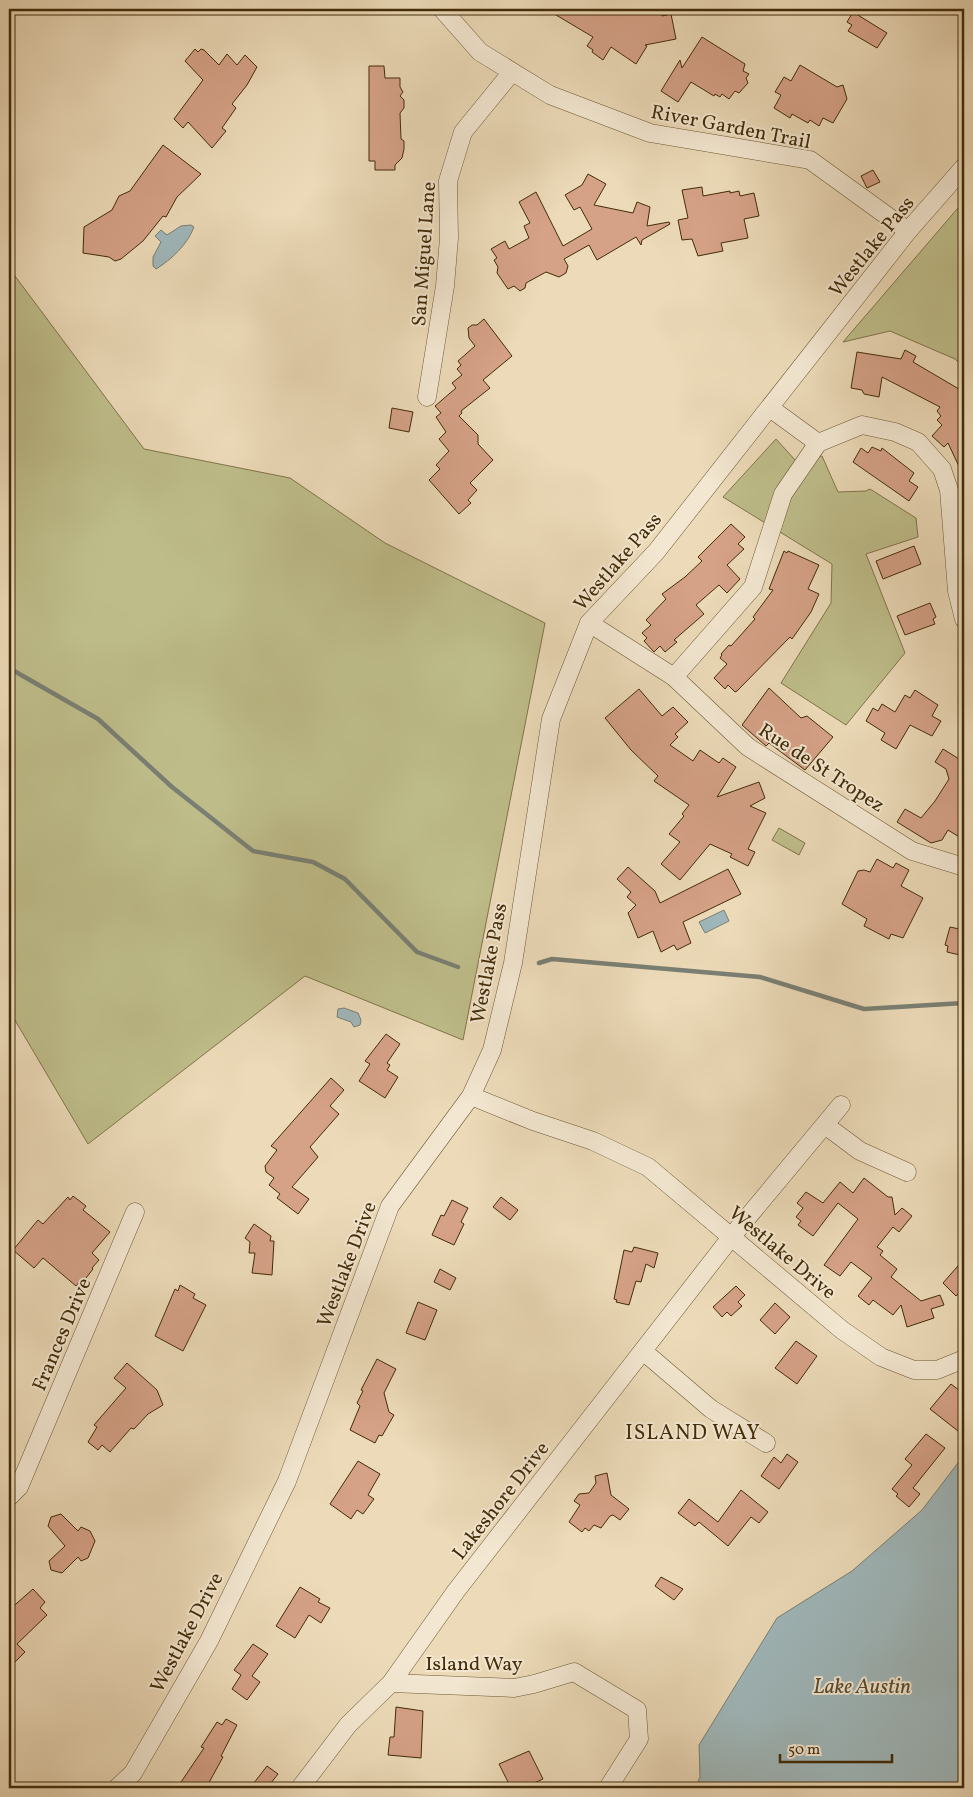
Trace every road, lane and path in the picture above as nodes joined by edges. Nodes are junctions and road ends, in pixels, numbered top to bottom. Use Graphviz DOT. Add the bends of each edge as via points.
graph roads {
  1 [pos="442,9"];
  2 [pos="512,72"];
  3 [pos="964,167"];
  4 [pos="908,231"];
  5 [pos="426,398"];
  6 [pos="770,408"];
  7 [pos="818,443"];
  8 [pos="964,619"];
  9 [pos="589,623"];
  10 [pos="674,677"];
  11 [pos="964,866"];
  12 [pos="470,1096"];
  13 [pos="841,1105"];
  14 [pos="824,1125"];
  15 [pos="907,1172"];
  16 [pos="135,1212"];
  17 [pos="732,1236"];
  18 [pos="643,1351"];
  19 [pos="964,1359"];
  20 [pos="766,1443"];
  21 [pos="9,1497"];
  22 [pos="391,1682"];
  23 [pos="303,1787"];
  24 [pos="117,1788"];
  25 [pos="608,1788"];
  1 -- 2 [label="street, River Garden Trail" via="480,52"];
  2 -- 4 [label="street, River Garden Trail" via="550,95 650,133 810,160"];
  2 -- 5 [label="street, San Miguel Lane" via="463,132 448,180 449,238 445,286"];
  3 -- 4 [label="street, Westlake Pass"];
  4 -- 6 [label="street, Westlake Pass"];
  6 -- 7 [label="street"];
  6 -- 9 [label="street, Westlake Pass" via="656,552"];
  7 -- 8 [label="street" via="862,425 895,432 918,442 942,469 949,490 958,591"];
  7 -- 10 [label="street" via="783,494 753,587"];
  9 -- 10 [label="street, Rue de St Tropez"];
  9 -- 12 [label="street, Westlake Pass" via="551,719 513,963 492,1050"];
  10 -- 11 [label="street, Rue de St Tropez" via="748,747 912,851"];
  12 -- 17 [label="street, Westlake Drive" via="593,1141 648,1167"];
  12 -- 24 [label="street, Westlake Drive" via="390,1206 286,1480 208,1641 134,1773"];
  13 -- 14 [label="street, Lakeshore Drive"];
  14 -- 15 [label="street" via="860,1151"];
  14 -- 17 [label="street, Lakeshore Drive"];
  16 -- 21 [label="street, Frances Drive" via="19,1487"];
  17 -- 18 [label="street, Lakeshore Drive"];
  17 -- 19 [label="street, Westlake Drive" via="842,1330 881,1358 914,1370 937,1370"];
  18 -- 20 [label="street" via="711,1408"];
  18 -- 22 [label="street, Lakeshore Drive" via="456,1591"];
  22 -- 23 [label="street, Lakeshore Drive" via="348,1725"];
  22 -- 25 [label="street, Island Way" via="514,1688 574,1672 637,1710 639,1739"];
}
